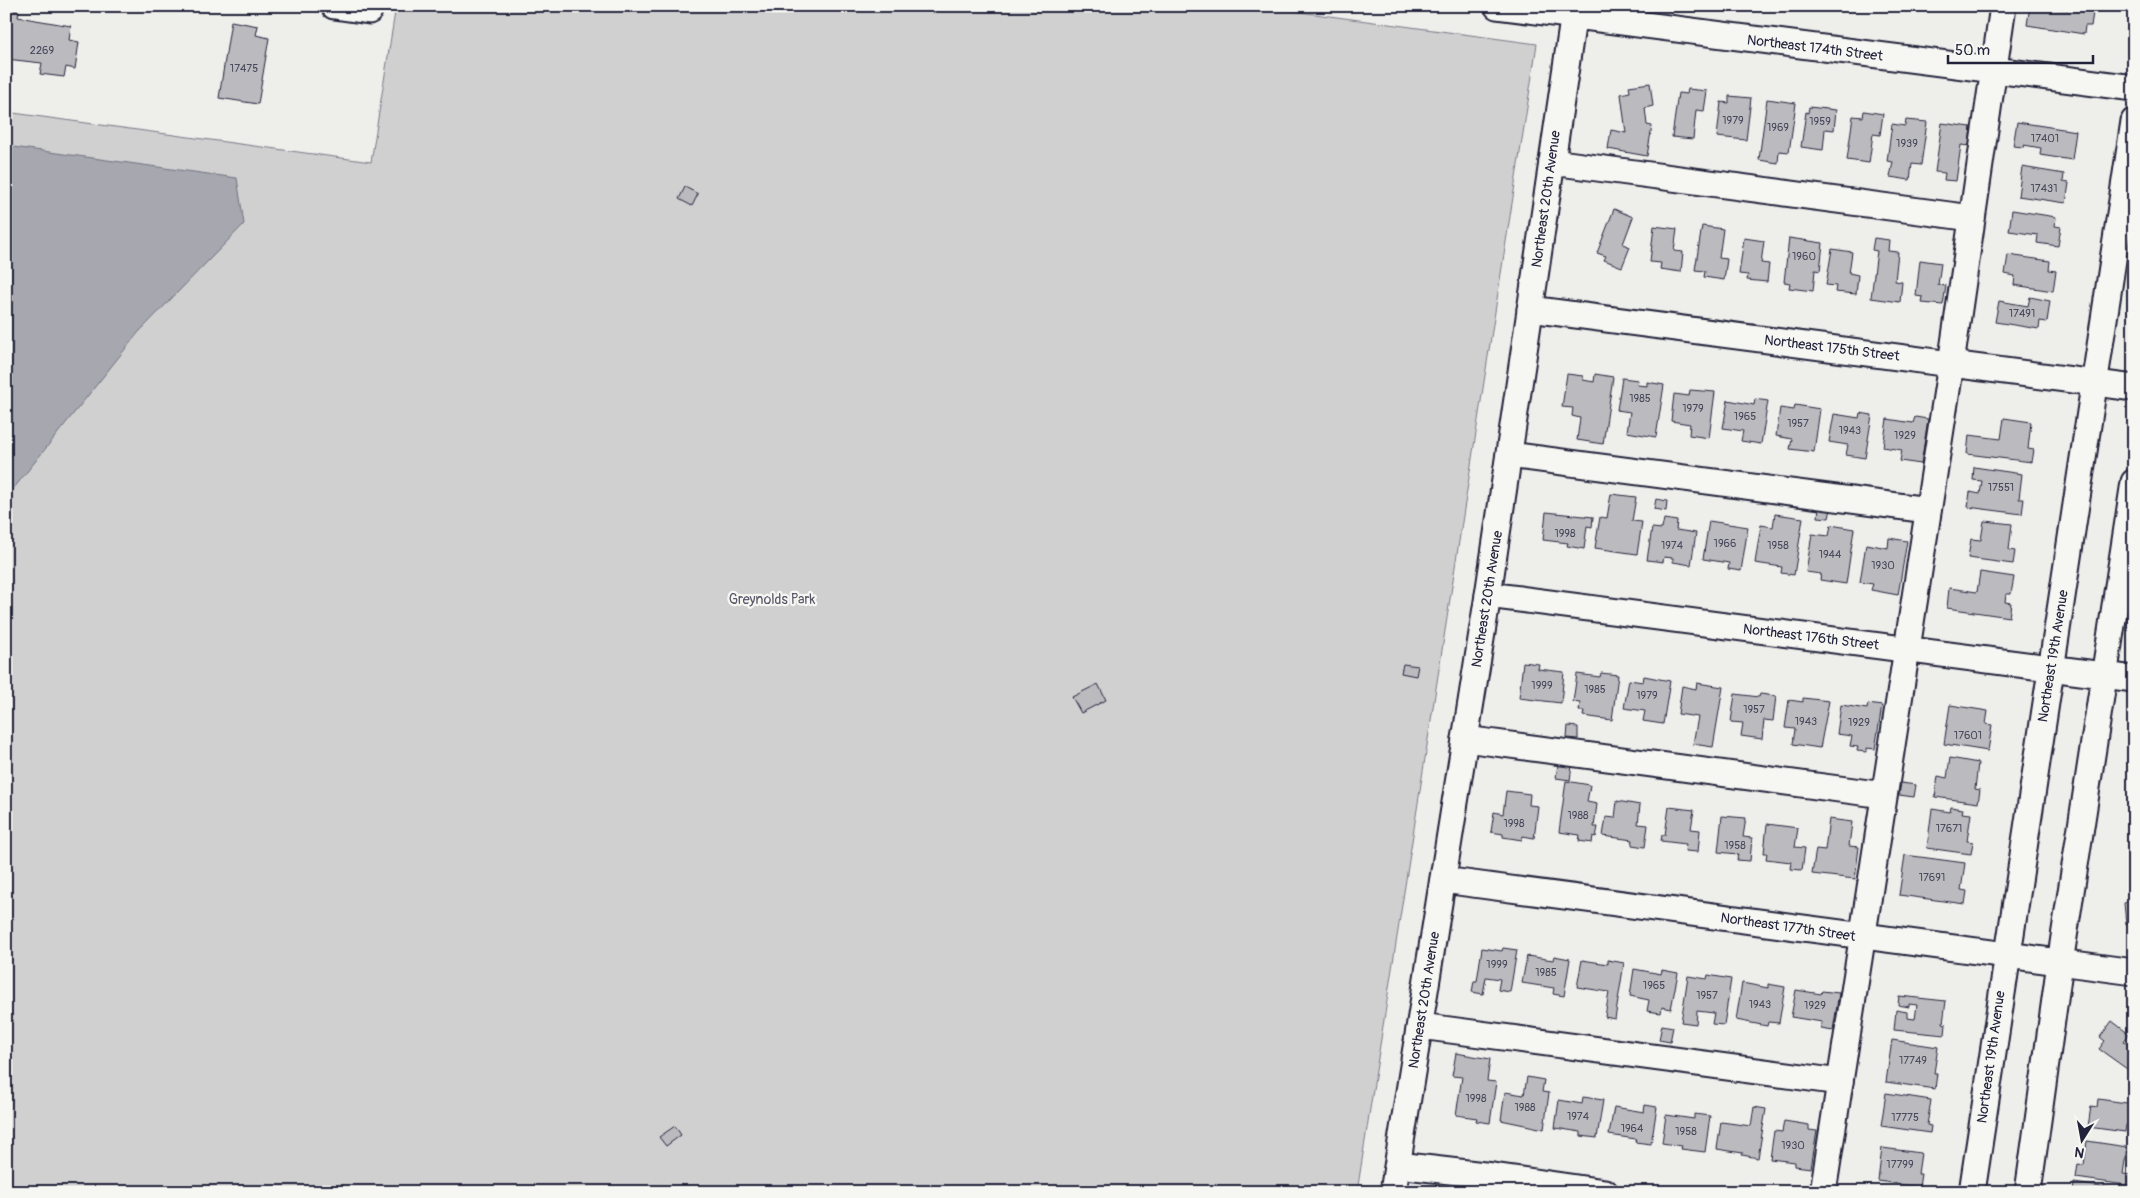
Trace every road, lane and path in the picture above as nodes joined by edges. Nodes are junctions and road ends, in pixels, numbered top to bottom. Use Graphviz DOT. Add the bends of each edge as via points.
graph roads {
  1 [pos="334,6"];
  2 [pos="1497,6"];
  3 [pos="2003,6"];
  4 [pos="369,9"];
  5 [pos="1574,11"];
  6 [pos="1993,70"];
  7 [pos="2134,88"];
  8 [pos="2134,121"];
  9 [pos="1552,162"];
  10 [pos="1972,218"];
  11 [pos="1530,309"];
  12 [pos="1951,364"];
  13 [pos="2094,383"];
  14 [pos="2134,388"];
  15 [pos="1509,454"];
  16 [pos="2134,482"];
  17 [pos="1928,510"];
  18 [pos="1488,595"];
  19 [pos="1906,649"];
  20 [pos="2051,668"];
  21 [pos="2104,675"];
  22 [pos="2134,679"];
  23 [pos="1465,739"];
  24 [pos="1884,795"];
  25 [pos="1443,880"];
  26 [pos="1863,937"];
  27 [pos="2006,956"];
  28 [pos="2060,963"];
  29 [pos="2134,972"];
  30 [pos="1420,1026"];
  31 [pos="1840,1082"];
  32 [pos="1398,1165"];
  33 [pos="1393,1192"];
  34 [pos="1606,1192"];
  35 [pos="1823,1192"];
  36 [pos="1972,1192"];
  37 [pos="2028,1192"];
  1 -- 4 [label="street"];
  2 -- 5 [label="street, Northeast 174th Street"];
  3 -- 6 [label="street"];
  5 -- 6 [label="street, Northeast 174th Street"];
  5 -- 9 [label="street, Northeast 20th Avenue"];
  6 -- 7 [label="street, Northeast 174th Street"];
  6 -- 10 [label="street"];
  8 -- 13 [label="street, Northeast 19th Avenue"];
  9 -- 10 [label="street"];
  9 -- 11 [label="street, Northeast 20th Avenue"];
  10 -- 12 [label="street"];
  11 -- 12 [label="street, Northeast 175th Street"];
  11 -- 15 [label="street, Northeast 20th Avenue"];
  12 -- 13 [label="street, Northeast 175th Street"];
  12 -- 17 [label="street"];
  13 -- 14 [label="street, Northeast 175th Street"];
  13 -- 20 [label="street, Northeast 19th Avenue"];
  15 -- 17 [label="street"];
  15 -- 18 [label="street, Northeast 20th Avenue"];
  16 -- 21 [label="street"];
  17 -- 19 [label="street"];
  18 -- 19 [label="street, Northeast 176th Street"];
  18 -- 23 [label="street, Northeast 20th Avenue"];
  19 -- 20 [label="street, Northeast 176th Street"];
  19 -- 24 [label="street"];
  20 -- 21 [label="street, Northeast 176th Street"];
  20 -- 27 [label="street, Northeast 19th Avenue"];
  21 -- 22 [label="street, Northeast 176th Street"];
  21 -- 28 [label="street"];
  23 -- 24 [label="street"];
  23 -- 25 [label="street, Northeast 20th Avenue"];
  24 -- 26 [label="street"];
  25 -- 26 [label="street, Northeast 177th Street"];
  25 -- 30 [label="street, Northeast 20th Avenue"];
  26 -- 27 [label="street, Northeast 177th Street"];
  26 -- 31 [label="street"];
  27 -- 28 [label="street, Northeast 177th Street"];
  27 -- 36 [label="street, Northeast 19th Avenue"];
  28 -- 29 [label="street, Northeast 177th Street"];
  28 -- 37 [label="street"];
  30 -- 31 [label="street"];
  30 -- 32 [label="street, Northeast 20th Avenue"];
  31 -- 35 [label="street"];
  32 -- 33 [label="street, Northeast 20th Avenue"];
  32 -- 34 [label="street"];
}
